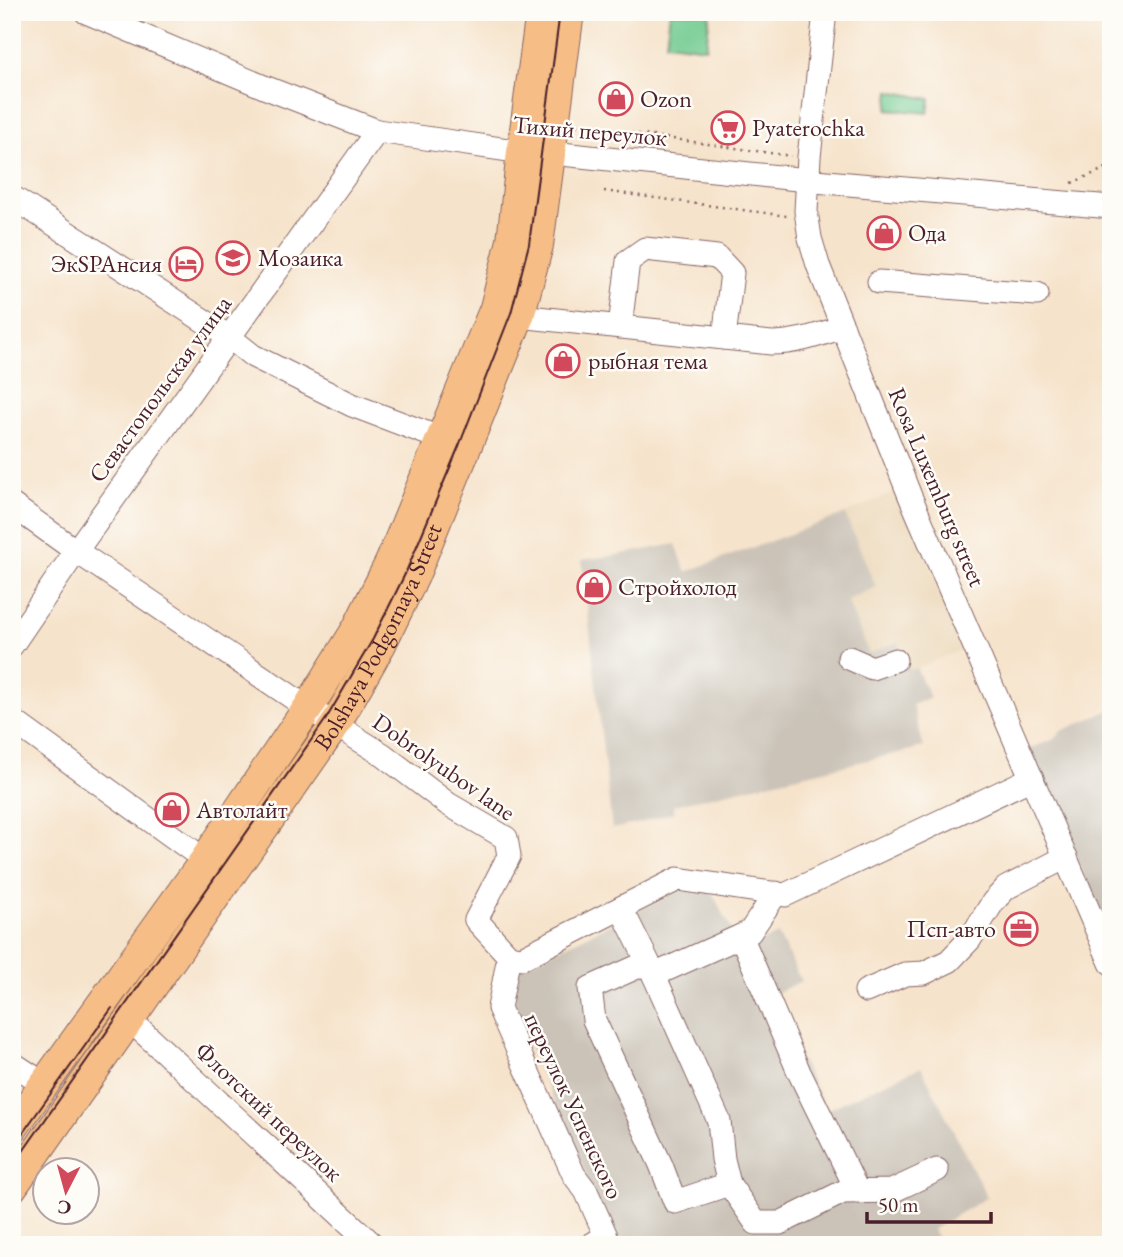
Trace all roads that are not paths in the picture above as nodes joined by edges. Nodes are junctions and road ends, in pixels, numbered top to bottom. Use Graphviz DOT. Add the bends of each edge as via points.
graph roads {
  1 [pos="86,12"];
  2 [pos="541,12"];
  3 [pos="569,12"];
  4 [pos="825,12"];
  5 [pos="377,131"];
  6 [pos="522,152"];
  7 [pos="552,153"];
  8 [pos="807,180"];
  9 [pos="12,197"];
  10 [pos="1111,207"];
  11 [pos="878,282"];
  12 [pos="1037,294"];
  13 [pos="519,316"];
  14 [pos="620,327"];
  15 [pos="843,327"];
  16 [pos="229,337"];
  17 [pos="724,338"];
  18 [pos="442,439"];
  19 [pos="12,505"];
  20 [pos="76,551"];
  21 [pos="12,645"];
  22 [pos="849,658"];
  23 [pos="895,660"];
  24 [pos="308,708"];
  25 [pos="12,720"];
  26 [pos="335,725"];
  27 [pos="1032,778"];
  28 [pos="1066,857"];
  29 [pos="205,860"];
  30 [pos="776,893"];
  31 [pos="621,908"];
  32 [pos="741,936"];
  33 [pos="509,956"];
  34 [pos="1111,963"];
  35 [pos="651,969"];
  36 [pos="866,991"];
  37 [pos="129,1019"];
  38 [pos="12,1063"];
  39 [pos="44,1084"];
  40 [pos="12,1129"];
  41 [pos="937,1170"];
  42 [pos="729,1184"];
  43 [pos="12,1187"];
  44 [pos="858,1192"];
  45 [pos="598,1240"];
  46 [pos="373,1245"];
  1 -- 5 [label="street, Тихий переулок"];
  2 -- 6 [label="main road, Bolshaya Podgornaya Street"];
  3 -- 7 [label="main road, Bolshaya Podgornaya Street"];
  4 -- 8 [label="street, Rosa Luxemburg street"];
  5 -- 6 [label="street, Тихий переулок"];
  5 -- 16 [label="street, Севастопольская улица"];
  6 -- 7 [label="street, Тихий переулок"];
  6 -- 18 [label="main road, Bolshaya Podgornaya Street" via="512,241 495,308"];
  7 -- 8 [label="street, Тихий переулок"];
  7 -- 13 [label="main road, Bolshaya Podgornaya Street" via="538,245"];
  8 -- 10 [label="street, Тихий переулок"];
  8 -- 15 [label="street, Rosa Luxemburg street" via="810,238"];
  9 -- 16 [label="street"];
  11 -- 12 [label="street"];
  13 -- 14 [label="street"];
  13 -- 26 [label="main road, Bolshaya Podgornaya Street" via="414,576"];
  14 -- 17 [label="street"];
  14 -- 17 [label="street" via="628,261 645,249 717,257 732,273"];
  15 -- 17 [label="street" via="786,343"];
  15 -- 27 [label="street, Rosa Luxemburg street"];
  16 -- 18 [label="street" via="253,356 340,399"];
  16 -- 20 [label="street, Севастопольская улица"];
  18 -- 24 [label="main road, Bolshaya Podgornaya Street" via="374,596"];
  19 -- 20 [label="street, Dobrolyubov lane"];
  20 -- 21 [label="street, Севастопольская улица"];
  20 -- 24 [label="street, Dobrolyubov lane"];
  22 -- 23 [label="street" via="872,668"];
  24 -- 26 [label="street, Dobrolyubov lane"];
  24 -- 29 [label="main road, Bolshaya Podgornaya Street"];
  25 -- 29 [label="street"];
  26 -- 33 [label="street, Dobrolyubov lane" via="448,804 506,838 509,856 476,920"];
  26 -- 37 [label="main road, Bolshaya Podgornaya Street"];
  27 -- 28 [label="street, Rosa Luxemburg street"];
  27 -- 30 [label="street" via="785,895"];
  28 -- 34 [label="street, Rosa Luxemburg street"];
  28 -- 36 [label="street" via="1006,888 949,961"];
  29 -- 39 [label="main road, Bolshaya Podgornaya Street"];
  30 -- 31 [label="street" via="678,879"];
  30 -- 32 [label="street" via="750,932"];
  31 -- 33 [label="street" via="522,958"];
  31 -- 35 [label="street"];
  32 -- 35 [label="street"];
  32 -- 44 [label="street" via="799,1072"];
  33 -- 45 [label="street, переулок Успенского" via="499,1008 574,1175 586,1191"];
  35 -- 42 [label="street" via="719,1121"];
  35 -- 42 [label="street" via="590,988 594,1020 675,1202"];
  37 -- 43 [label="main road, Bolshaya Podgornaya Street"];
  37 -- 46 [label="street, Флотский переулок"];
  38 -- 39 [label="street"];
  39 -- 40 [label="main road, Bolshaya Podgornaya Street"];
  41 -- 44 [label="street" via="892,1191"];
  42 -- 44 [label="street" via="756,1223 780,1223 843,1192"];
}
